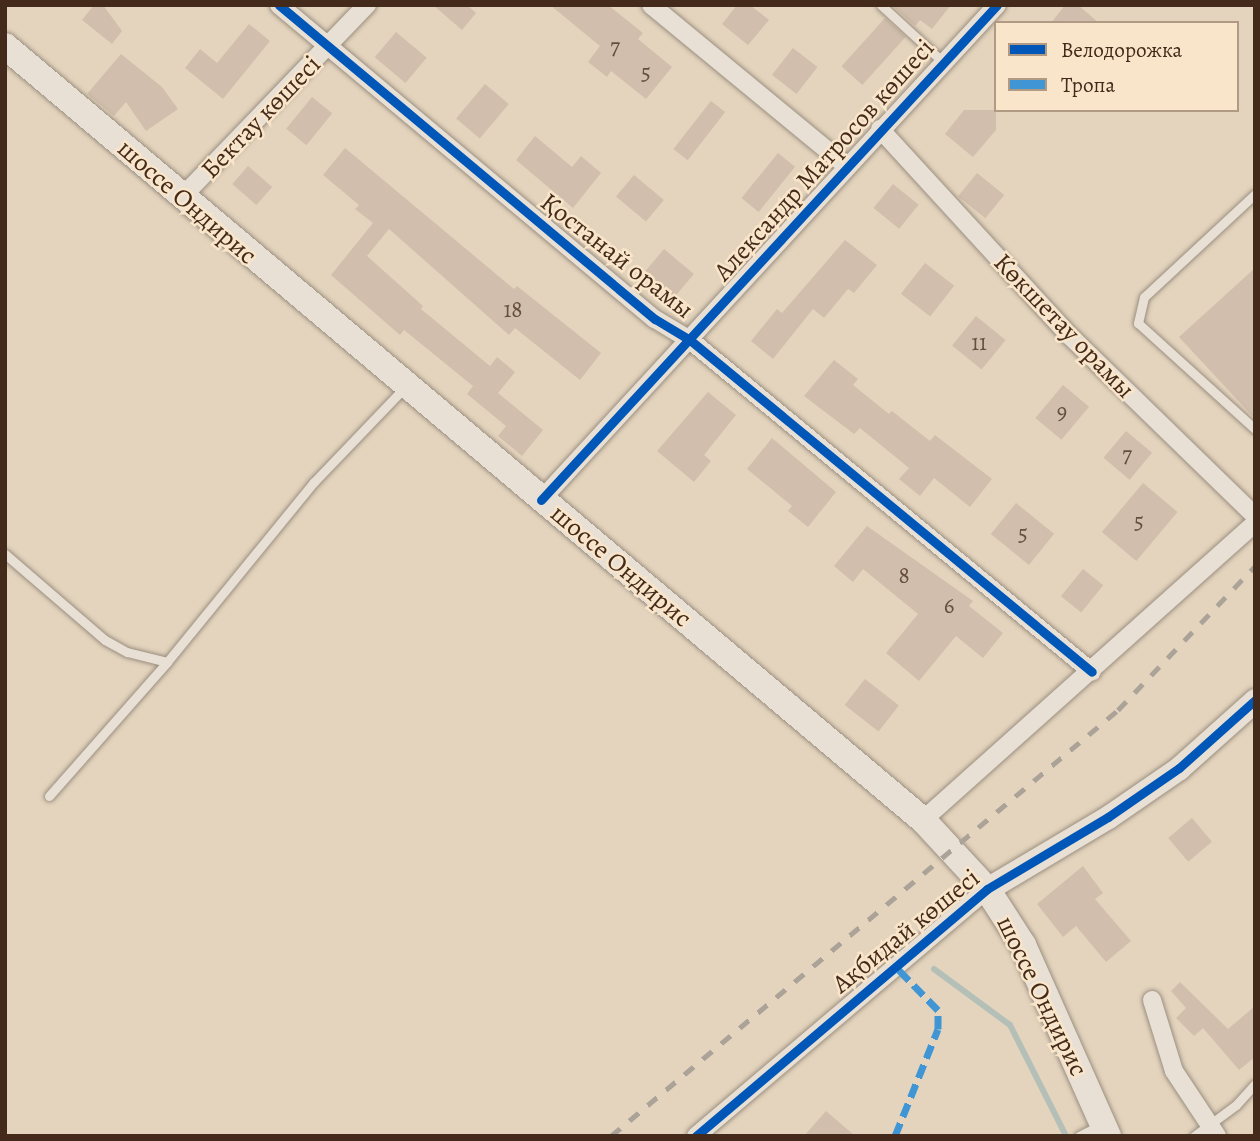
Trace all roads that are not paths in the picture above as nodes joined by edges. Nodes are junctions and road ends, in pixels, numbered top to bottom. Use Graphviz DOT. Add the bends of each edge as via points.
graph roads {
  1 [pos="279,5"];
  2 [pos="368,5"];
  3 [pos="650,5"];
  4 [pos="881,5"];
  5 [pos="997,5"];
  6 [pos="5,46"];
  7 [pos="328,48"];
  8 [pos="942,61"];
  9 [pos="880,130"];
  10 [pos="846,166"];
  11 [pos="1255,194"];
  12 [pos="182,197"];
  13 [pos="690,340"];
  14 [pos="405,387"];
  15 [pos="1255,429"];
  16 [pos="541,500"];
  17 [pos="1255,516"];
  18 [pos="1255,523"];
  19 [pos="5,554"];
  20 [pos="167,662"];
  21 [pos="1091,672"];
  22 [pos="1255,700"];
  23 [pos="49,796"];
  24 [pos="923,820"];
  25 [pos="988,889"];
  26 [pos="1152,1000"];
  27 [pos="1255,1084"];
  28 [pos="1106,1130"];
  29 [pos="1207,1132"];
  30 [pos="696,1136"];
  31 [pos="1079,1136"];
  1 -- 7 [label="street, Қостанай орамы"];
  2 -- 7 [label="street, Бектау көшесі"];
  3 -- 10 [label="street"];
  4 -- 8 [label="lane"];
  5 -- 8 [label="street, Александр Матросов көшесі"];
  6 -- 12 [label="main road, шоссе Ондирис"];
  7 -- 12 [label="street, Бектау көшесі"];
  7 -- 13 [label="street, Қостанай орамы" via="655,319"];
  8 -- 9 [label="street, Александр Матросов көшесі"];
  9 -- 10 [label="street, Александр Матросов көшесі"];
  9 -- 17 [label="street, Көкшетау орамы" via="1070,336"];
  10 -- 13 [label="street, Александр Матросов көшесі"];
  11 -- 15 [label="lane" via="1144,297 1138,323"];
  12 -- 14 [label="main road, шоссе Ондирис"];
  13 -- 16 [label="street, Александр Матросов көшесі"];
  13 -- 21 [label="street, Қостанай орамы"];
  14 -- 16 [label="main road, шоссе Ондирис"];
  14 -- 20 [label="lane" via="314,482"];
  16 -- 24 [label="main road, шоссе Ондирис"];
  18 -- 21 [label="street"];
  19 -- 20 [label="lane" via="105,640 127,652"];
  20 -- 23 [label="lane"];
  21 -- 24 [label="street"];
  22 -- 25 [label="street, Ақбидай көшесі" via="1179,768"];
  24 -- 25 [label="main road, шоссе Ондирис"];
  25 -- 28 [label="main road, шоссе Ондирис" via="1023,945"];
  25 -- 30 [label="street, Ақбидай көшесі"];
  26 -- 29 [label="street" via="1174,1071"];
  27 -- 29 [label="lane"];
  28 -- 31 [label="lane"];
}
